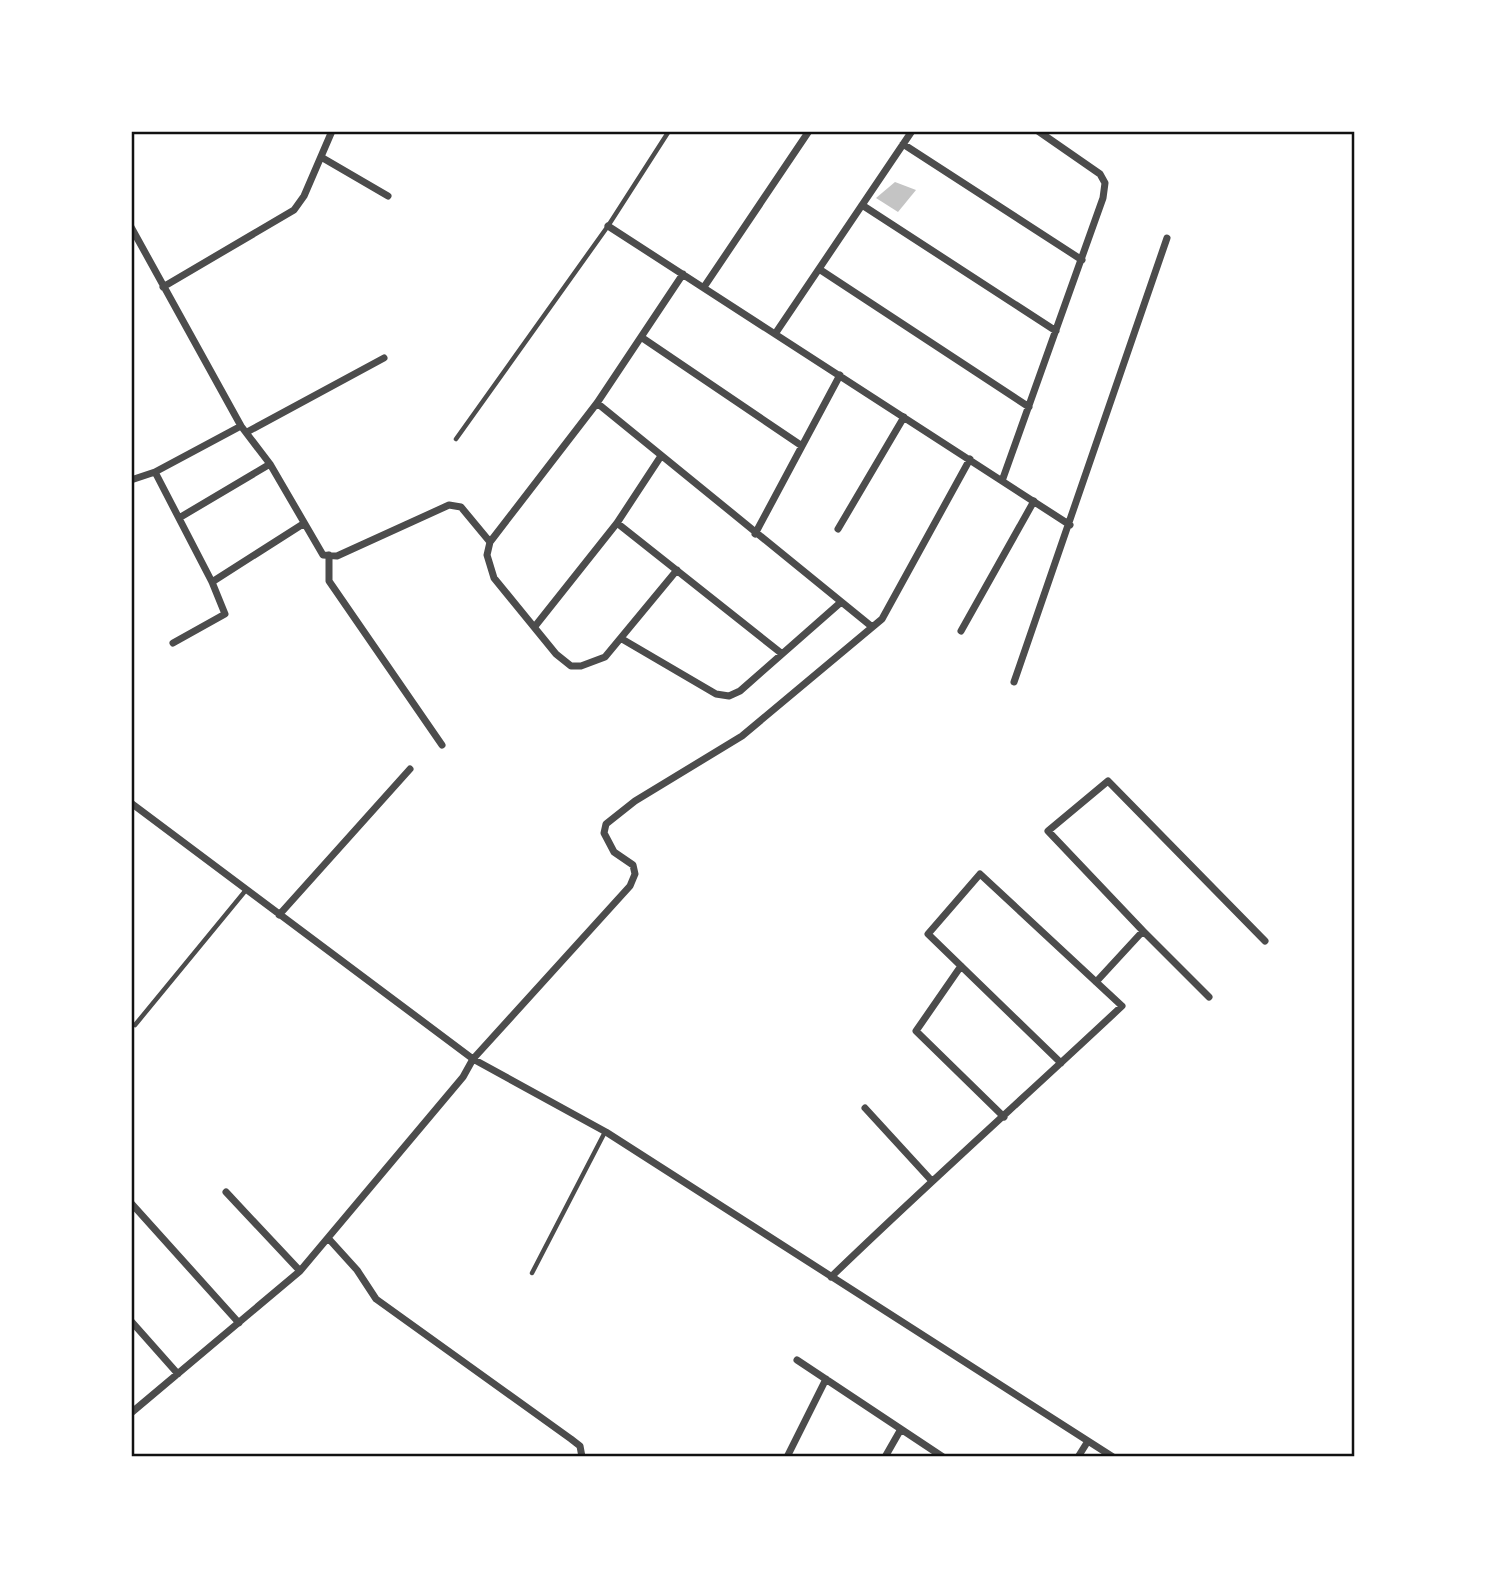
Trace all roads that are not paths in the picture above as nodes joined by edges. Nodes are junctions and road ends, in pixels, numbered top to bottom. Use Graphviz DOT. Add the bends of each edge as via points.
graph roads {
  1 [pos="332,131"];
  2 [pos="669,131"];
  3 [pos="809,131"];
  4 [pos="912,131"];
  5 [pos="1038,131"];
  6 [pos="903,144"];
  7 [pos="321,158"];
  8 [pos="388,196"];
  9 [pos="862,205"];
  10 [pos="608,226"];
  11 [pos="131,227"];
  12 [pos="1167,238"];
  13 [pos="1082,260"];
  14 [pos="819,269"];
  15 [pos="683,274"];
  16 [pos="163,287"];
  17 [pos="704,287"];
  18 [pos="1056,331"];
  19 [pos="775,334"];
  20 [pos="641,337"];
  21 [pos="384,358"];
  22 [pos="840,375"];
  23 [pos="597,403"];
  24 [pos="1029,407"];
  25 [pos="904,417"];
  26 [pos="244,429"];
  27 [pos="456,439"];
  28 [pos="802,446"];
  29 [pos="661,456"];
  30 [pos="970,459"];
  31 [pos="270,464"];
  32 [pos="156,472"];
  33 [pos="131,480"];
  34 [pos="1002,481"];
  35 [pos="1034,501"];
  36 [pos="179,518"];
  37 [pos="617,523"];
  38 [pos="303,524"];
  39 [pos="1070,525"];
  40 [pos="838,529"];
  41 [pos="755,534"];
  42 [pos="490,542"];
  43 [pos="329,555"];
  44 [pos="677,570"];
  45 [pos="212,582"];
  46 [pos="840,603"];
  47 [pos="536,625"];
  48 [pos="871,626"];
  49 [pos="961,631"];
  50 [pos="622,639"];
  51 [pos="173,643"];
  52 [pos="781,653"];
  53 [pos="1014,682"];
  54 [pos="442,745"];
  55 [pos="410,769"];
  56 [pos="131,803"];
  57 [pos="246,890"];
  58 [pos="279,915"];
  59 [pos="1143,930"];
  60 [pos="1265,940"];
  61 [pos="961,966"];
  62 [pos="1097,982"];
  63 [pos="1209,996"];
  64 [pos="135,1025"];
  65 [pos="473,1059"];
  66 [pos="1061,1063"];
  67 [pos="865,1108"];
  68 [pos="1004,1117"];
  69 [pos="606,1132"];
  70 [pos="931,1180"];
  71 [pos="226,1192"];
  72 [pos="131,1203"];
  73 [pos="328,1238"];
  74 [pos="300,1271"];
  75 [pos="532,1273"];
  76 [pos="831,1277"];
  77 [pos="131,1321"];
  78 [pos="239,1323"];
  79 [pos="797,1360"];
  80 [pos="178,1374"];
  81 [pos="826,1380"];
  82 [pos="131,1413"];
  83 [pos="901,1429"];
  84 [pos="1088,1441"];
  85 [pos="791,1455"];
  86 [pos="582,1457"];
  87 [pos="885,1457"];
  88 [pos="943,1457"];
  89 [pos="1078,1457"];
  90 [pos="1113,1457"];
  1 -- 7 [label="street"];
  2 -- 10 [label="lane"];
  3 -- 17 [label="street"];
  4 -- 6 [label="street"];
  5 -- 13 [label="street" via="1100,174 1105,183"];
  6 -- 9 [label="street"];
  6 -- 13 [label="street"];
  7 -- 8 [label="street"];
  7 -- 16 [label="street" via="294,210"];
  9 -- 14 [label="street"];
  9 -- 18 [label="street"];
  10 -- 15 [label="street"];
  10 -- 27 [label="lane"];
  11 -- 16 [label="street"];
  12 -- 39 [label="street"];
  13 -- 18 [label="street"];
  14 -- 19 [label="street"];
  14 -- 24 [label="street"];
  15 -- 17 [label="street"];
  15 -- 20 [label="street"];
  16 -- 26 [label="street"];
  17 -- 19 [label="street"];
  18 -- 24 [label="street"];
  19 -- 22 [label="street"];
  20 -- 23 [label="street"];
  20 -- 28 [label="street"];
  21 -- 26 [label="street"];
  22 -- 25 [label="street"];
  22 -- 28 [label="street"];
  23 -- 29 [label="street"];
  23 -- 42 [label="street"];
  24 -- 34 [label="street"];
  25 -- 30 [label="street"];
  25 -- 40 [label="street"];
  26 -- 31 [label="street"];
  26 -- 32 [label="street"];
  28 -- 41 [label="street"];
  29 -- 37 [label="street"];
  29 -- 41 [label="street"];
  30 -- 34 [label="street"];
  30 -- 48 [label="street" via="896,599"];
  31 -- 36 [label="street"];
  31 -- 38 [label="street"];
  32 -- 33 [label="street"];
  32 -- 36 [label="street"];
  34 -- 35 [label="street"];
  35 -- 39 [label="street"];
  35 -- 49 [label="street"];
  36 -- 45 [label="street"];
  37 -- 44 [label="street"];
  37 -- 47 [label="street"];
  38 -- 43 [label="street" via="323,555"];
  38 -- 45 [label="street"];
  39 -- 53 [label="street"];
  41 -- 46 [label="street"];
  42 -- 43 [label="street" via="461,507 449,505 337,556"];
  42 -- 47 [label="street" via="486,555 494,578"];
  43 -- 54 [label="street" via="329,581"];
  44 -- 50 [label="street"];
  44 -- 52 [label="street"];
  45 -- 51 [label="street" via="225,614"];
  46 -- 48 [label="street"];
  46 -- 52 [label="street"];
  47 -- 50 [label="street" via="556,654 571,666 605,657"];
  48 -- 65 [label="street" via="741,736 606,824 604,833 614,852 633,865 630,886"];
  50 -- 52 [label="street" via="716,694 729,696"];
  55 -- 58 [label="street"];
  56 -- 57 [label="street"];
  57 -- 58 [label="street"];
  57 -- 64 [label="lane"];
  58 -- 65 [label="street"];
  59 -- 60 [label="street" via="1048,831 1108,782"];
  59 -- 62 [label="street"];
  59 -- 63 [label="street"];
  61 -- 62 [label="street" via="928,934 980,874"];
  61 -- 66 [label="street"];
  61 -- 68 [label="street" via="916,1031"];
  62 -- 66 [label="street" via="1122,1006"];
  65 -- 69 [label="street"];
  65 -- 73 [label="street" via="463,1077"];
  66 -- 68 [label="street"];
  67 -- 70 [label="street"];
  68 -- 70 [label="street"];
  69 -- 75 [label="lane"];
  69 -- 76 [label="street"];
  70 -- 76 [label="street"];
  71 -- 74 [label="street"];
  72 -- 78 [label="street"];
  73 -- 74 [label="street"];
  73 -- 86 [label="street" via="376,1299 571,1438 580,1446"];
  74 -- 78 [label="street"];
  76 -- 84 [label="street"];
  77 -- 80 [label="street"];
  78 -- 80 [label="street"];
  79 -- 81 [label="street"];
  80 -- 82 [label="street"];
  81 -- 83 [label="street"];
  81 -- 85 [label="street"];
  83 -- 87 [label="street"];
  83 -- 88 [label="street"];
  84 -- 89 [label="street"];
  84 -- 90 [label="street"];
}
